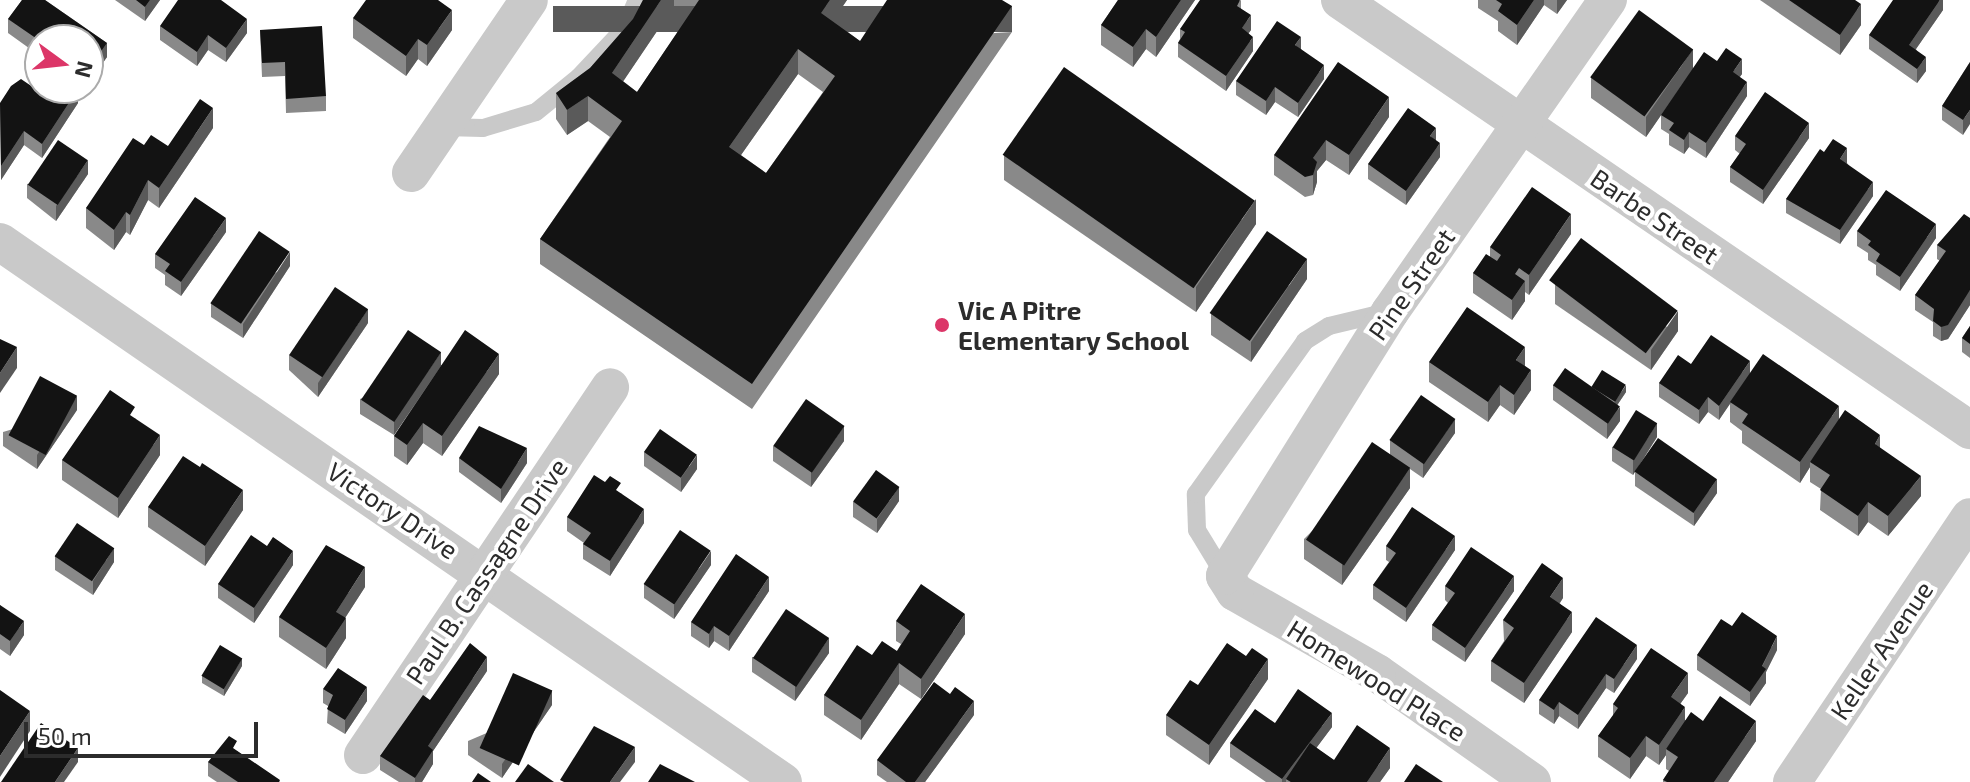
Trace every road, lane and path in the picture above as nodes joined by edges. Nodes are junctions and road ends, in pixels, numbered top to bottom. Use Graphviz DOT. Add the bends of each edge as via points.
graph roads {
  1 [pos="529,0"];
  2 [pos="637,0"];
  3 [pos="1340,0"];
  4 [pos="1608,0"];
  5 [pos="1522,126"];
  6 [pos="442,127"];
  7 [pos="411,173"];
  8 [pos="0,242"];
  9 [pos="1390,312"];
  10 [pos="610,387"];
  11 [pos="1970,430"];
  12 [pos="1970,517"];
  13 [pos="484,573"];
  14 [pos="1225,576"];
  15 [pos="363,755"];
  16 [pos="783,782"];
  17 [pos="1532,782"];
  18 [pos="1792,782"];
  1 -- 6 [label="street"];
  2 -- 6 [label="lane" via="625,28 579,77 536,112 483,128"];
  3 -- 5 [label="street, Barbe Street"];
  4 -- 5 [label="street, Pine Street"];
  5 -- 9 [label="street, Pine Street"];
  5 -- 11 [label="street, Barbe Street"];
  6 -- 7 [label="street"];
  8 -- 13 [label="street, Victory Drive"];
  9 -- 14 [label="street, Pine Street"];
  9 -- 14 [label="lane" via="1329,326 1305,341 1196,494 1197,530"];
  10 -- 13 [label="street, Paul B. Cassagne Drive"];
  12 -- 18 [label="street, Keller Avenue"];
  13 -- 15 [label="street, Paul B. Cassagne Drive"];
  13 -- 16 [label="street, Victory Drive"];
  14 -- 17 [label="street, Homewood Place" via="1235,592 1377,673"];
}
